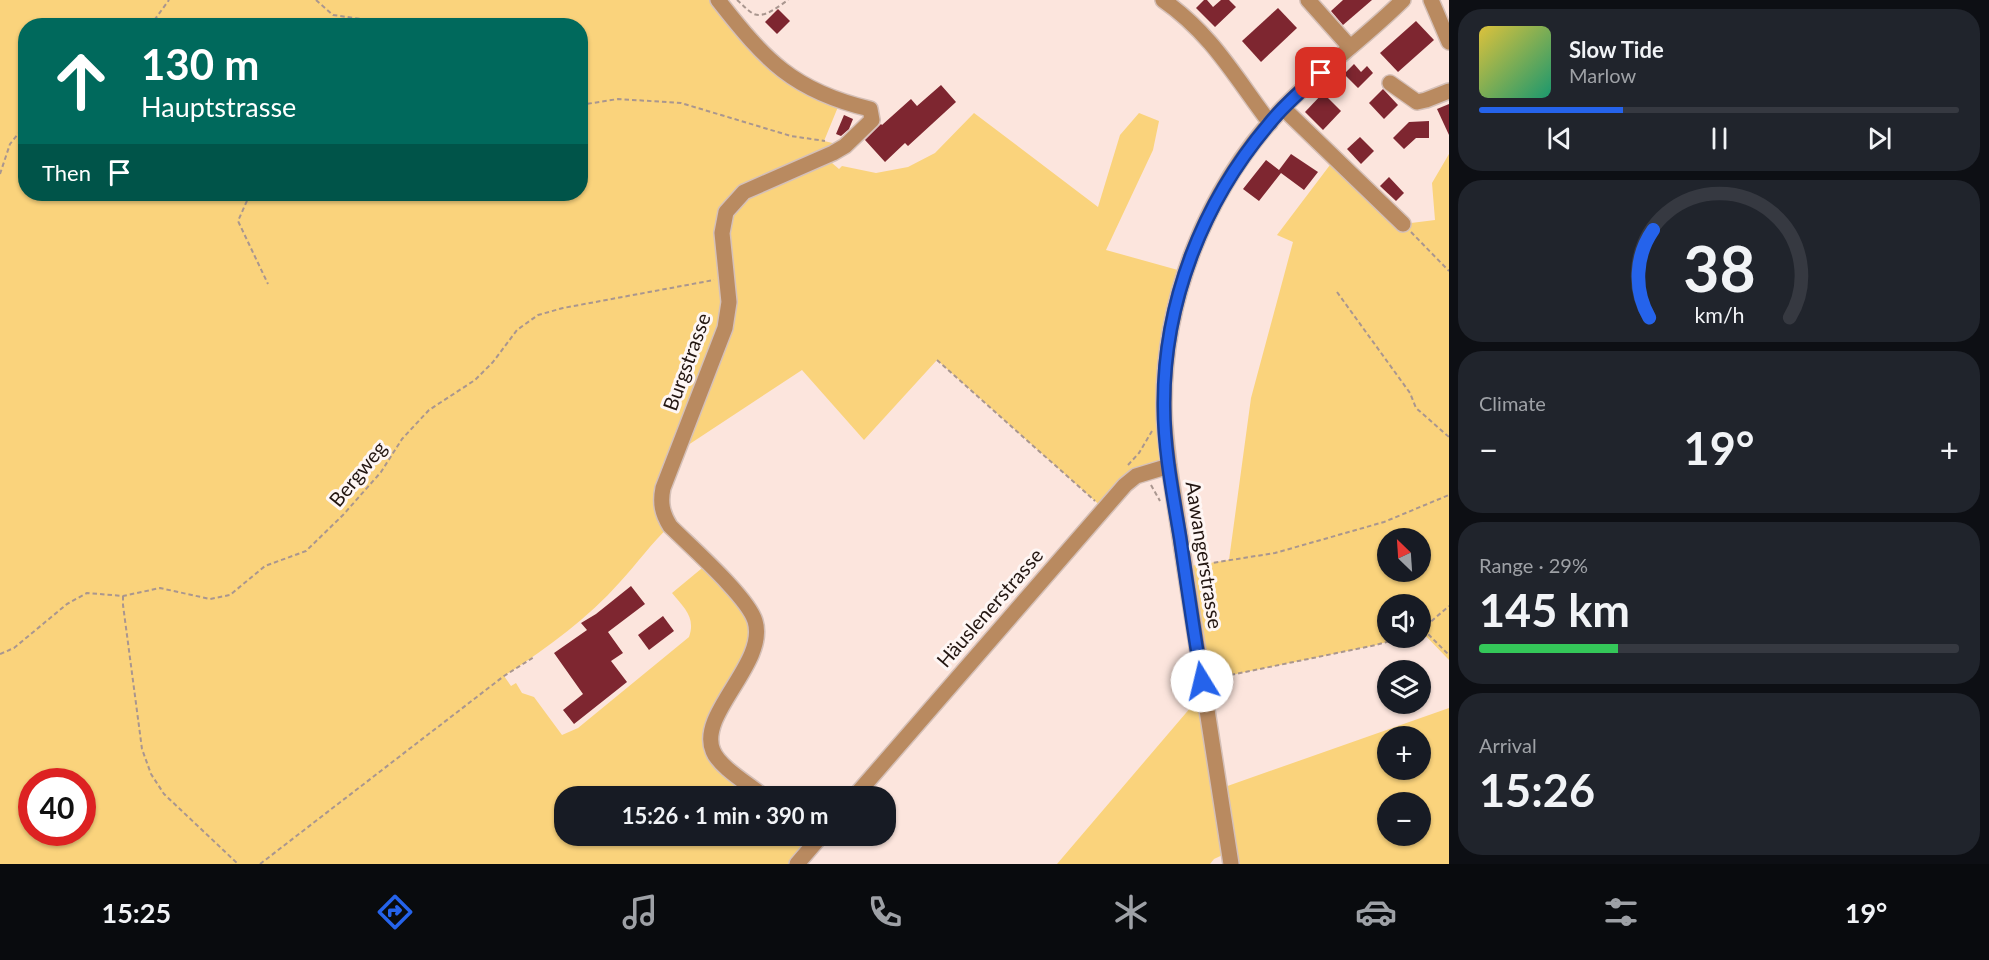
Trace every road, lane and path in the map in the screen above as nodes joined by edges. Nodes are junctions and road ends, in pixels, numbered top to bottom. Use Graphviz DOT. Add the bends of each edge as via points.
graph roads {
  1 [pos="169,0"];
  2 [pos="316,0"];
  3 [pos="718,0"];
  4 [pos="737,0"];
  5 [pos="788,0"];
  6 [pos="1164,0"];
  7 [pos="1308,0"];
  8 [pos="1403,0"];
  9 [pos="1431,0"];
  10 [pos="156,18"];
  11 [pos="354,18"];
  12 [pos="1449,42"];
  13 [pos="1350,47"];
  14 [pos="1390,83"];
  15 [pos="1449,90"];
  16 [pos="588,104"];
  17 [pos="1283,108"];
  18 [pos="1270,123"];
  19 [pos="18,134"];
  20 [pos="845,146"];
  21 [pos="0,174"];
  22 [pos="247,201"];
  23 [pos="1403,224"];
  24 [pos="1449,271"];
  25 [pos="728,277"];
  26 [pos="268,284"];
  27 [pos="1337,292"];
  28 [pos="937,360"];
  29 [pos="1449,437"];
  30 [pos="1169,466"];
  31 [pos="1449,495"];
  32 [pos="1091,497"];
  33 [pos="1184,567"];
  34 [pos="123,596"];
  35 [pos="1449,606"];
  36 [pos="1431,622"];
  37 [pos="1431,638"];
  38 [pos="1377,645"];
  39 [pos="0,654"];
  40 [pos="1449,655"];
  41 [pos="534,657"];
  42 [pos="1202,681"];
  43 [pos="751,786"];
  44 [pos="864,786"];
  45 [pos="810,846"];
  46 [pos="238,864"];
  47 [pos="260,864"];
  48 [pos="797,864"];
  49 [pos="1232,864"];
  1 -- 10 [label="path"];
  2 -- 11 [label="path" via="333,15"];
  3 -- 20 [label="street, Burgstrasse" via="747,37 783,72 840,102 870,109 872,120"];
  4 -- 5 [label="path" via="758,15"];
  6 -- 18 [label="street" via="1217,49"];
  7 -- 13 [label="street"];
  8 -- 13 [label="street, Aawangerstrasse"];
  9 -- 12 [label="street"];
  13 -- 17 [label="street, Aawangerstrasse"];
  14 -- 15 [label="street" via="1417,102"];
  16 -- 20 [label="path" via="618,99 681,103 791,136"];
  17 -- 18 [label="street, Aawangerstrasse"];
  17 -- 23 [label="street"];
  18 -- 30 [label="street, Aawangerstrasse" via="1216,202 1185,272 1173,314 1167,362 1164,408"];
  19 -- 21 [label="path" via="10,144"];
  20 -- 25 [label="street, Burgstrasse" via="744,192 726,212 722,233"];
  22 -- 26 [label="path" via="238,221"];
  23 -- 24 [label="path"];
  25 -- 34 [label="path, Bergweg" via="538,315 517,330 475,380 429,410 402,439 373,481 306,551 265,566 230,595 210,599 160,588"];
  25 -- 43 [label="street, Burgstrasse" via="725,328 661,502 663,516 670,526 746,603 755,620 753,650 713,724 710,739 721,762"];
  27 -- 29 [label="path" via="1410,393 1416,408"];
  28 -- 32 [label="path"];
  30 -- 33 [label="street, Aawangerstrasse"];
  30 -- 44 [label="street, Häuslenerstrasse" via="1136,476 1125,485"];
  31 -- 33 [label="path" via="1384,522 1275,553"];
  33 -- 42 [label="street, Aawangerstrasse"];
  34 -- 39 [label="path, Bergweg" via="87,593 67,604 14,648"];
  34 -- 46 [label="path" via="142,749 150,774 164,794"];
  35 -- 36 [label="path"];
  37 -- 40 [label="path"];
  38 -- 42 [label="path"];
  41 -- 47 [label="path"];
  42 -- 49 [label="street, Aawangerstrasse"];
  45 -- 48 [label="street"];
}
